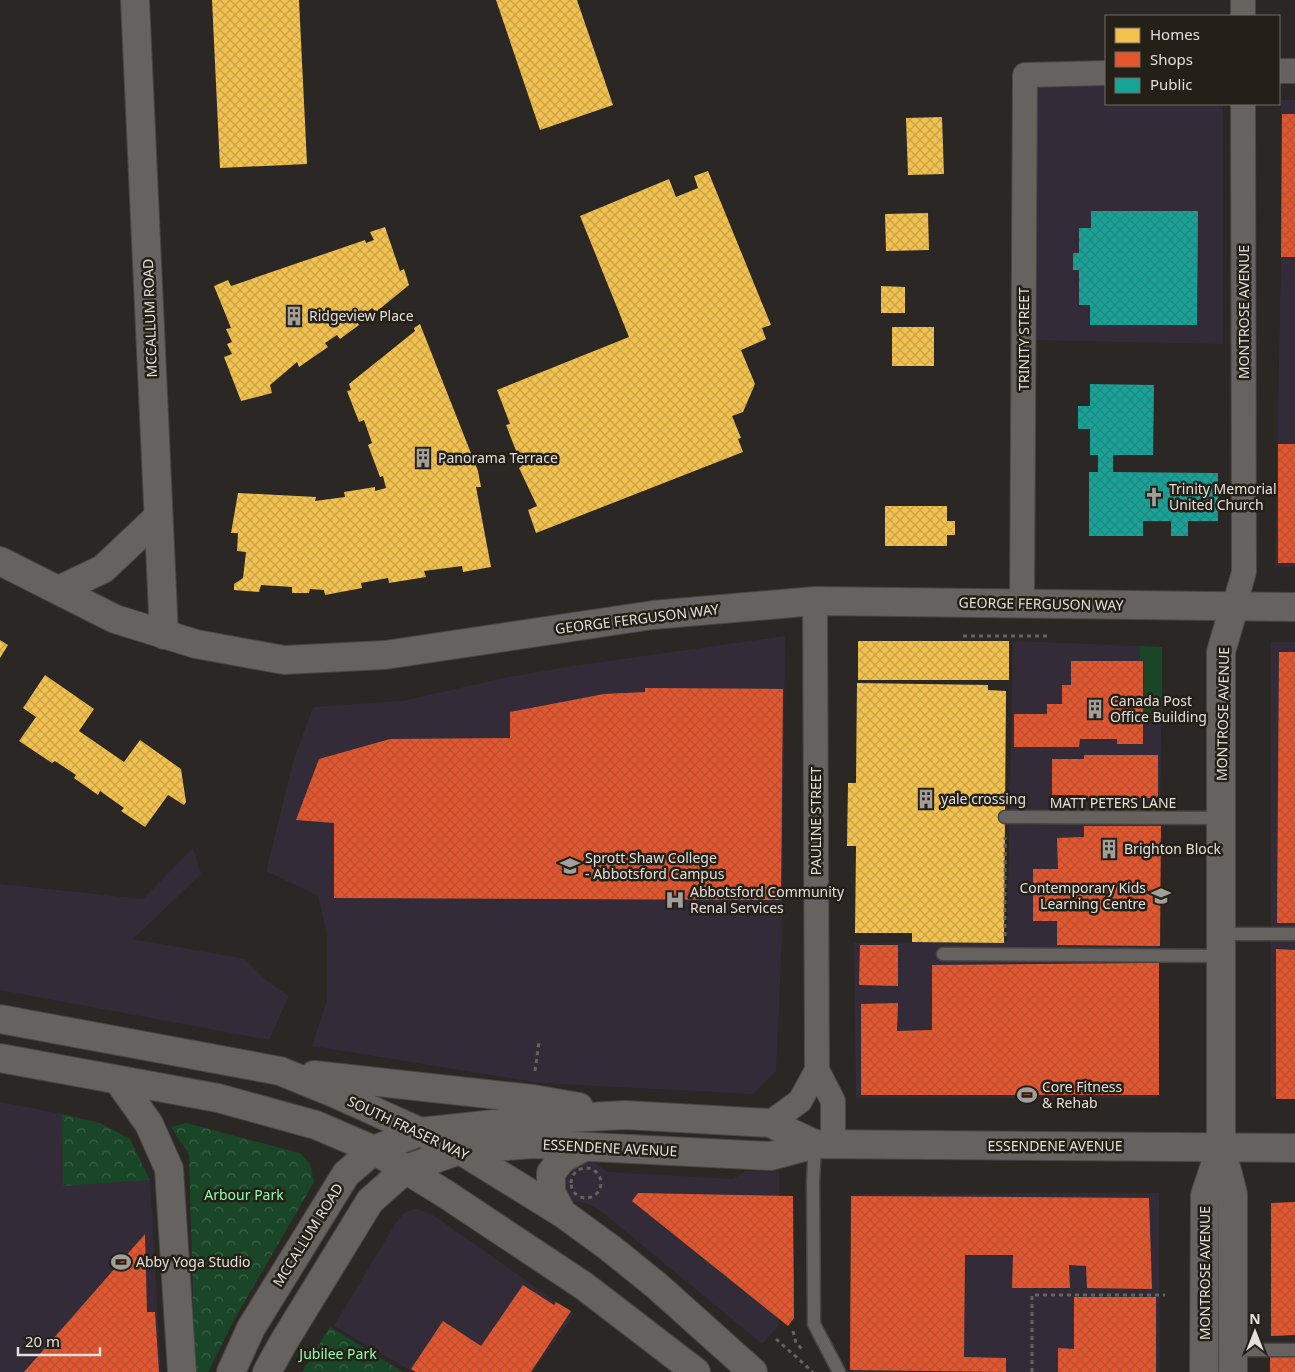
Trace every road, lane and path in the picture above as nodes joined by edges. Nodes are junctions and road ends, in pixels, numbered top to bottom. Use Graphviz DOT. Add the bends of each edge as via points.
graph roads {
  1 [pos="135,0"];
  2 [pos="1243,0"];
  3 [pos="1243,15"];
  4 [pos="1280,71"];
  5 [pos="1295,71"];
  6 [pos="1105,73"];
  7 [pos="1243,105"];
  8 [pos="157,518"];
  9 [pos="0,561"];
  10 [pos="59,590"];
  11 [pos="815,601"];
  12 [pos="1022,603"];
  13 [pos="1234,606"];
  14 [pos="1295,607"];
  15 [pos="164,635"];
  16 [pos="963,636"];
  17 [pos="1051,636"];
  18 [pos="1009,817"];
  19 [pos="1222,818"];
  20 [pos="1295,934"];
  21 [pos="1222,945"];
  22 [pos="943,954"];
  23 [pos="1005,954"];
  24 [pos="0,1019"];
  25 [pos="539,1042"];
  26 [pos="0,1058"];
  27 [pos="817,1070"];
  28 [pos="280,1072"];
  29 [pos="534,1078"];
  30 [pos="118,1080"];
  31 [pos="625,1115"];
  32 [pos="770,1123"];
  33 [pos="420,1132"];
  34 [pos="824,1144"];
  35 [pos="584,1147"];
  36 [pos="1221,1147"];
  37 [pos="1295,1148"];
  38 [pos="374,1150"];
  39 [pos="460,1150"];
  40 [pos="406,1169"];
  41 [pos="596,1172"];
  42 [pos="562,1213"];
  43 [pos="1165,1295"];
  44 [pos="793,1331"];
  45 [pos="776,1339"];
  46 [pos="790,1349"];
  47 [pos="1295,1350"];
  48 [pos="1234,1361"];
  49 [pos="182,1372"];
  50 [pos="231,1372"];
  51 [pos="267,1372"];
  52 [pos="696,1372"];
  53 [pos="753,1372"];
  54 [pos="813,1372"];
  55 [pos="839,1372"];
  56 [pos="1032,1372"];
  57 [pos="1204,1372"];
  1 -- 8 [label="main road, MCCALLUM ROAD"];
  2 -- 3 [label="street"];
  4 -- 5 [label="street"];
  6 -- 12 [label="street, TRINITY STREET" via="1025,74"];
  7 -- 13 [label="street, MONTROSE AVENUE" via="1244,572"];
  8 -- 10 [label="main road" via="103,569"];
  8 -- 15 [label="main road, MCCALLUM ROAD"];
  9 -- 10 [label="main road, GEORGE FERGUSON WAY"];
  10 -- 15 [label="main road, GEORGE FERGUSON WAY" via="115,619"];
  11 -- 12 [label="main road, GEORGE FERGUSON WAY"];
  11 -- 15 [label="main road, GEORGE FERGUSON WAY" via="653,615 367,656 284,660 208,647"];
  11 -- 27 [label="street, PAULINE STREET"];
  12 -- 13 [label="main road, GEORGE FERGUSON WAY"];
  13 -- 14 [label="main road, GEORGE FERGUSON WAY"];
  13 -- 19 [label="main road, MONTROSE AVENUE" via="1221,652"];
  16 -- 17 [label="path"];
  18 -- 19 [label="lane, MATT PETERS LANE"];
  18 -- 23 [label="path"];
  19 -- 21 [label="main road, MONTROSE AVENUE"];
  20 -- 21 [label="lane"];
  21 -- 23 [label="lane"];
  21 -- 36 [label="main road, MONTROSE AVENUE"];
  22 -- 23 [label="lane"];
  24 -- 28 [label="main road, SOUTH FRASER WAY"];
  25 -- 29 [label="path"];
  26 -- 30 [label="main road"];
  27 -- 32 [label="street, PAULINE STREET" via="800,1101"];
  27 -- 34 [label="street, PAULINE STREET" via="833,1102"];
  28 -- 31 [label="main road" via="533,1099"];
  28 -- 33 [label="main road, SOUTH FRASER WAY"];
  30 -- 38 [label="main road" via="218,1098 316,1125"];
  30 -- 49 [label="main road" via="148,1124 168,1169"];
  31 -- 32 [label="main road, ESSENDENE AVENUE"];
  31 -- 33 [label="main road, ESSENDENE AVENUE" via="533,1120"];
  32 -- 34 [label="main road, ESSENDENE AVENUE"];
  33 -- 38 [label="main road, MCCALLUM ROAD"];
  33 -- 39 [label="main road, SOUTH FRASER WAY"];
  34 -- 35 [label="main road, ESSENDENE AVENUE" via="771,1156"];
  34 -- 36 [label="main road, ESSENDENE AVENUE"];
  34 -- 55 [label="lane" via="813,1181 814,1324"];
  35 -- 39 [label="main road, ESSENDENE AVENUE" via="532,1144"];
  35 -- 42 [label="main road" via="562,1159 551,1173 551,1192"];
  36 -- 37 [label="main road, ESSENDENE AVENUE"];
  36 -- 48 [label="main road, MONTROSE AVENUE" via="1233,1194"];
  36 -- 57 [label="main road, MONTROSE AVENUE" via="1205,1195"];
  38 -- 40 [label="main road"];
  38 -- 50 [label="main road, MCCALLUM ROAD" via="346,1174 251,1328"];
  39 -- 40 [label="main road, ESSENDENE AVENUE"];
  39 -- 42 [label="main road, SOUTH FRASER WAY"];
  40 -- 51 [label="main road" via="370,1201"];
  40 -- 52 [label="main road" via="584,1286"];
  41 -- 41 [label="path" via="600,1186 595,1194 587,1198 574,1193 571,1180 576,1171 586,1168"];
  42 -- 53 [label="main road, SOUTH FRASER WAY" via="656,1285"];
  43 -- 56 [label="path" via="1032,1295"];
  44 -- 46 [label="path" via="796,1343"];
  45 -- 46 [label="path"];
  46 -- 54 [label="path"];
  47 -- 48 [label="lane"];
}
